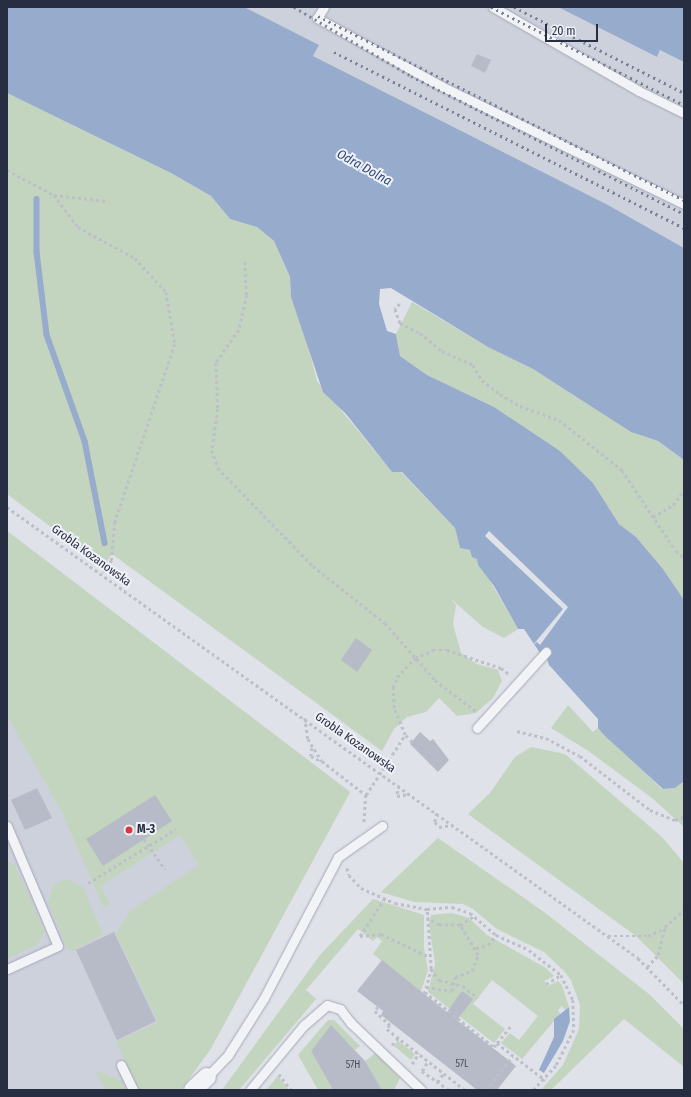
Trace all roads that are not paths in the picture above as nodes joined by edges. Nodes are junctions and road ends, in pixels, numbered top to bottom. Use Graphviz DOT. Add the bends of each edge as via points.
graph roads {
  1 [pos="324,7"];
  2 [pos="493,7"];
  3 [pos="684,113"];
  4 [pos="684,204"];
  5 [pos="546,652"];
  6 [pos="477,728"];
  7 [pos="7,826"];
  8 [pos="382,826"];
  9 [pos="7,969"];
  10 [pos="121,1065"];
  11 [pos="207,1077"];
  12 [pos="133,1090"];
  13 [pos="193,1090"];
  14 [pos="250,1090"];
  15 [pos="421,1090"];
  1 -- 4 [label="lane" via="317,18 441,86"];
  2 -- 3 [label="lane" via="639,91"];
  5 -- 6 [label="lane"];
  7 -- 9 [label="lane" via="59,948"];
  8 -- 11 [label="lane" via="358,840 338,857 264,998 228,1055"];
  10 -- 12 [label="lane"];
  11 -- 13 [label="street"];
  14 -- 15 [label="lane" via="303,1026 327,1005 340,1009 351,1023"];
}
